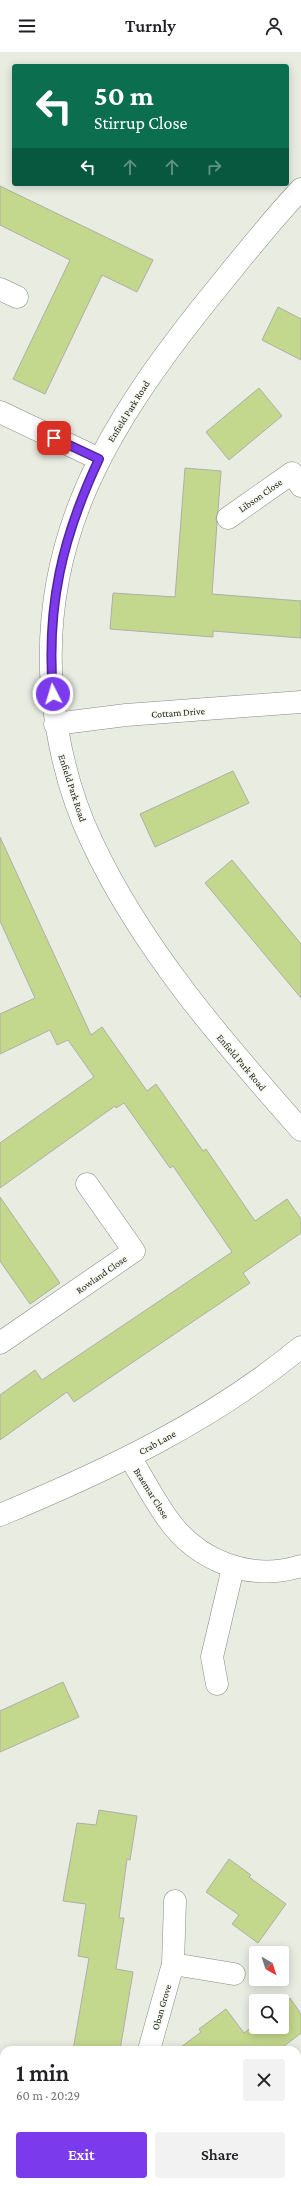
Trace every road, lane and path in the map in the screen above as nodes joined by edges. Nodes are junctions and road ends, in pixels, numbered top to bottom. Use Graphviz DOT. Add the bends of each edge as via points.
graph roads {
  1 [pos="301,189"];
  2 [pos="0,412"];
  3 [pos="99,459"];
  4 [pos="298,475"];
  5 [pos="228,518"];
  6 [pos="301,702"];
  7 [pos="55,724"];
  8 [pos="301,1130"];
  9 [pos="87,1184"];
  10 [pos="0,1343"];
  11 [pos="301,1347"];
  12 [pos="130,1457"];
  13 [pos="0,1515"];
  14 [pos="301,1566"];
  15 [pos="233,1568"];
  16 [pos="217,1684"];
  17 [pos="175,1901"];
  18 [pos="173,1964"];
  19 [pos="234,1974"];
  20 [pos="150,2046"];
  1 -- 3 [label="street, Enfield Park Road" via="267,225 172,344 119,423"];
  2 -- 3 [label="street"];
  3 -- 7 [label="street, Enfield Park Road" via="78,506 58,570 52,614 50,664"];
  4 -- 5 [label="street, Libson Close"];
  6 -- 7 [label="street, Cottam Drive" via="126,715"];
  7 -- 8 [label="street, Enfield Park Road" via="62,761 77,806 91,841 124,900 167,967 205,1018"];
  9 -- 10 [label="street, Rowland Close" via="134,1251"];
  11 -- 12 [label="street, Crab Lane" via="212,1411"];
  12 -- 13 [label="street, Crab Lane"];
  12 -- 15 [label="street, Braemar Close" via="167,1518 187,1540 209,1557"];
  14 -- 15 [label="street, Braemar Close" via="289,1570 260,1571"];
  15 -- 16 [label="street" via="212,1657"];
  17 -- 18 [label="street, Oban Grove"];
  18 -- 19 [label="street"];
  18 -- 20 [label="street, Oban Grove"];
}
